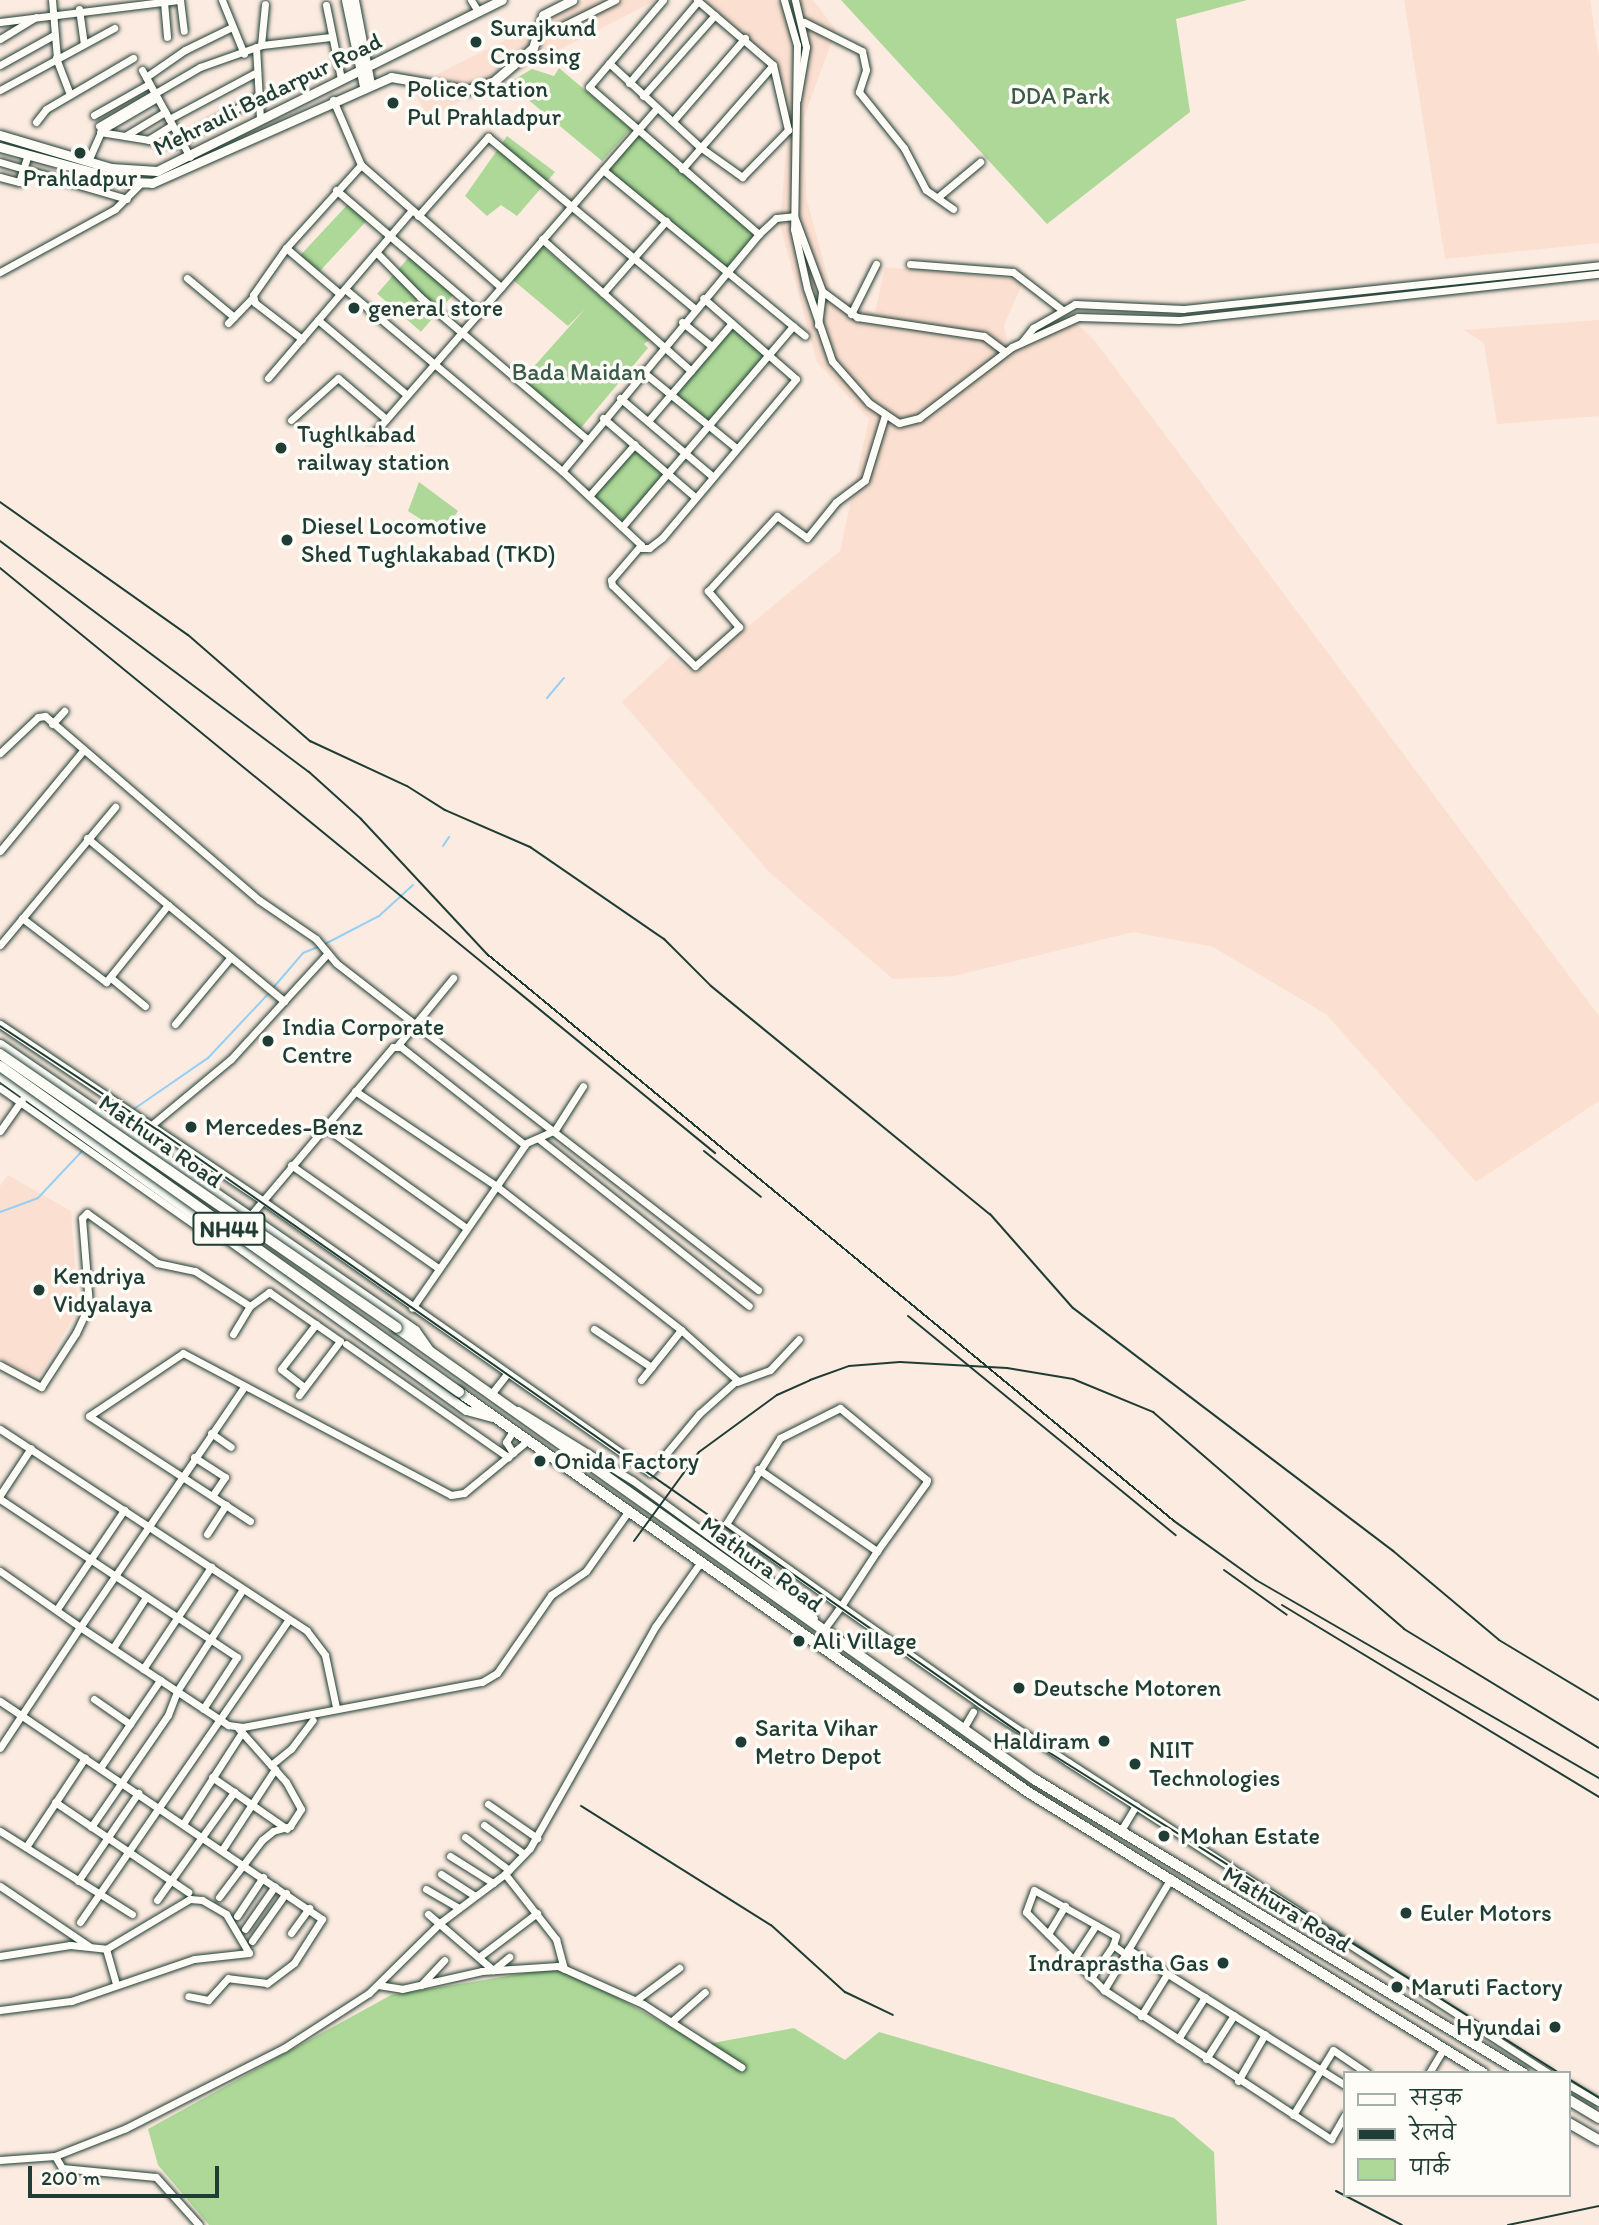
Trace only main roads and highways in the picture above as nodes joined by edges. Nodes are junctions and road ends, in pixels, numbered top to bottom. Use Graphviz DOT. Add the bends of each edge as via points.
graph roads {
  1 [pos="346,0"];
  2 [pos="354,0"];
  3 [pos="502,0"];
  4 [pos="572,0"];
  5 [pos="363,68"];
  6 [pos="367,85"];
  7 [pos="0,135"];
  8 [pos="0,147"];
  9 [pos="0,1044"];
  10 [pos="0,1054"];
  11 [pos="0,1066"];
  12 [pos="0,1076"];
  13 [pos="69,1093"];
  14 [pos="53,1113"];
  15 [pos="429,1350"];
  16 [pos="494,1417"];
  17 [pos="1480,2071"];
  18 [pos="1519,2071"];
  19 [pos="1571,2102"];
  20 [pos="1599,2118"];
  21 [pos="1571,2124"];
  22 [pos="1599,2140"];
  1 -- 5 [label="main road"];
  2 -- 5 [label="main road"];
  3 -- 5 [label="main road, Mehrauli Badarpur Road"];
  4 -- 6 [label="main road, Mehrauli Badarpur Road" via="543,15 533,48 493,82 467,90 391,77"];
  5 -- 6 [label="main road"];
  5 -- 7 [label="main road, Mehrauli Badarpur Road" via="157,171 137,172 88,161"];
  6 -- 8 [label="main road, Mehrauli Badarpur Road" via="172,176 142,182"];
  9 -- 13 [label="main road, Mathura Road"];
  10 -- 15 [label="highway, Mathura Road / NH44, bridge"];
  11 -- 16 [label="highway, Mathura Road / NH44, bridge"];
  12 -- 14 [label="main road, Mathura Road"];
  13 -- 14 [label="main road"];
  13 -- 15 [label="main road, Mathura Road" via="415,1330"];
  14 -- 16 [label="main road, Mathura Road" via="466,1410"];
  15 -- 18 [label="highway, Mathura Road / NH44" via="962,1729 1120,1832"];
  16 -- 17 [label="highway, Mathura Road / NH44" via="1028,1792"];
  19 -- 20 [label="highway"];
  21 -- 22 [label="highway"];
}
